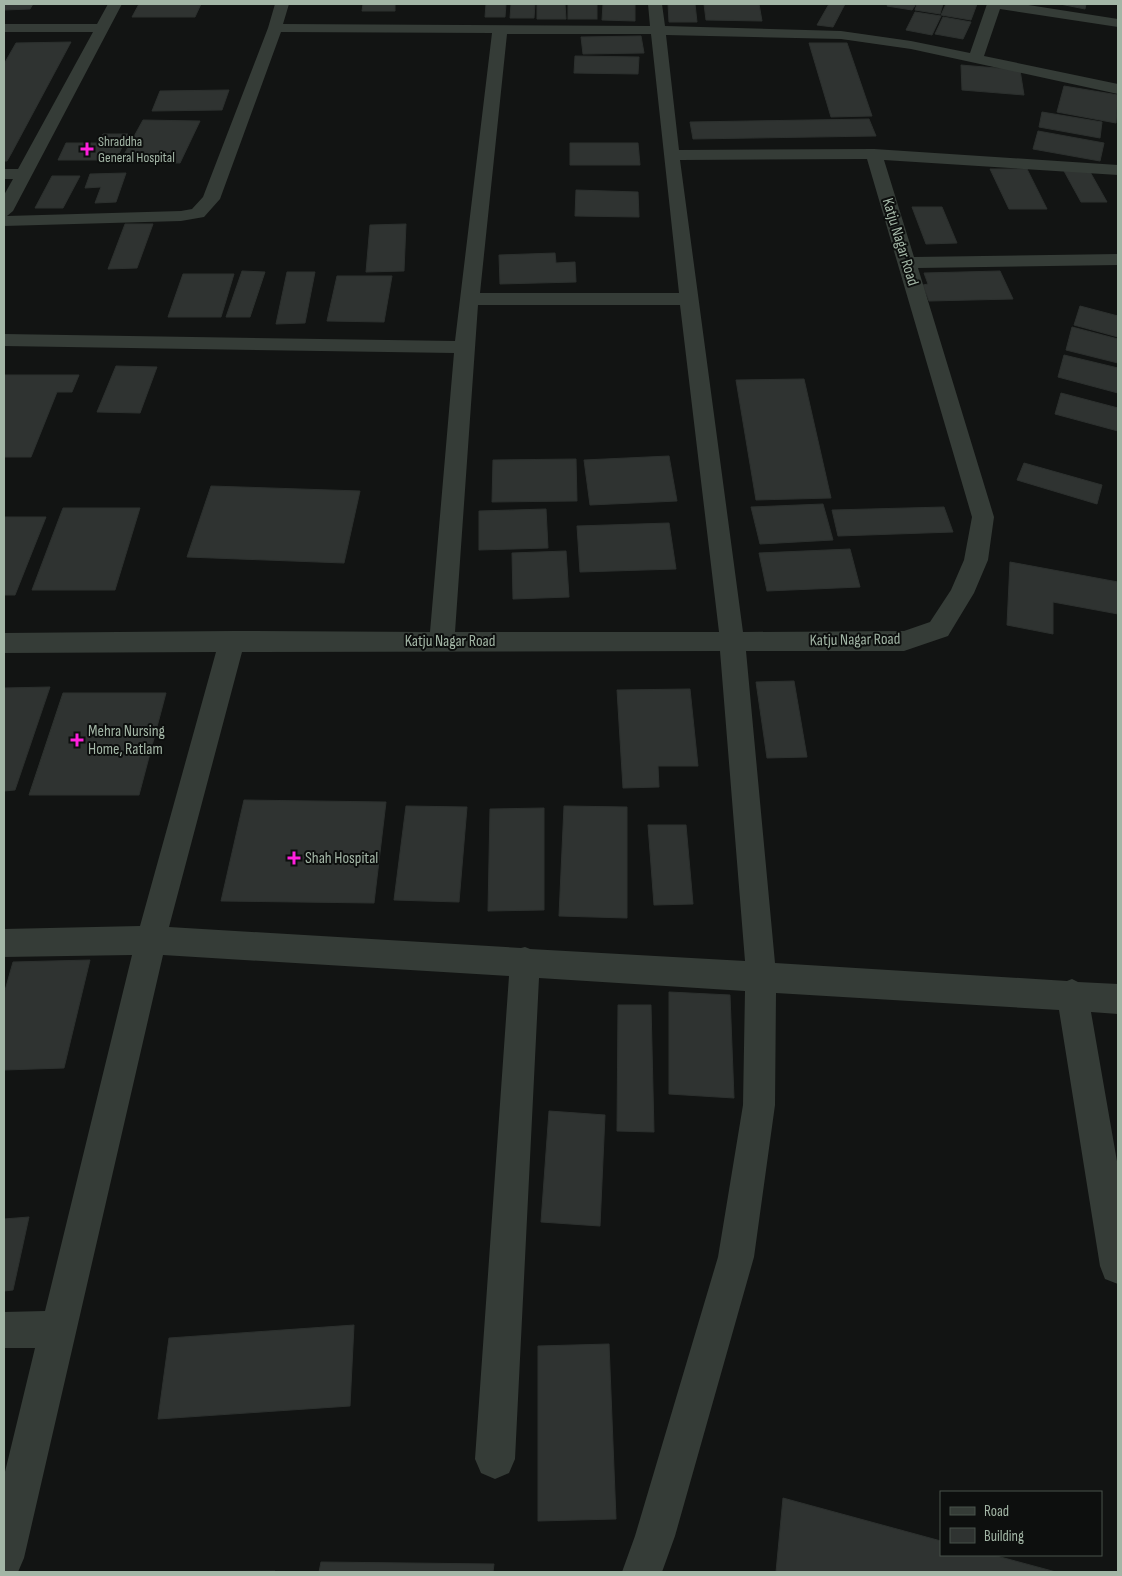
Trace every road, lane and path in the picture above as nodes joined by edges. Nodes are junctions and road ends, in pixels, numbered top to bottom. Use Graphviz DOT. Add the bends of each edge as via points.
graph roads {
  1 [pos="115,4"];
  2 [pos="282,4"];
  3 [pos="656,4"];
  4 [pos="995,4"];
  5 [pos="1118,23"];
  6 [pos="4,28"];
  7 [pos="102,28"];
  8 [pos="275,28"];
  9 [pos="500,30"];
  10 [pos="658,30"];
  11 [pos="976,58"];
  12 [pos="1118,89"];
  13 [pos="874,154"];
  14 [pos="671,155"];
  15 [pos="1118,170"];
  16 [pos="4,174"];
  17 [pos="24,174"];
  18 [pos="4,212"];
  19 [pos="4,221"];
  20 [pos="1118,260"];
  21 [pos="906,262"];
  22 [pos="470,299"];
  23 [pos="690,299"];
  24 [pos="4,340"];
  25 [pos="464,347"];
  26 [pos="732,640"];
  27 [pos="232,641"];
  28 [pos="442,641"];
  29 [pos="4,643"];
  30 [pos="151,940"];
  31 [pos="4,943"];
  32 [pos="525,962"];
  33 [pos="761,976"];
  34 [pos="1072,994"];
  35 [pos="1118,999"];
  36 [pos="1118,1266"];
  37 [pos="59,1328"];
  38 [pos="4,1330"];
  39 [pos="495,1459"];
  40 [pos="4,1558"];
  41 [pos="642,1572"];
  1 -- 7 [label="street"];
  2 -- 8 [label="street"];
  3 -- 10 [label="street"];
  4 -- 5 [label="street"];
  4 -- 11 [label="street"];
  6 -- 7 [label="street"];
  7 -- 17 [label="street"];
  8 -- 9 [label="street"];
  8 -- 19 [label="street" via="211,199 198,212 181,216"];
  9 -- 10 [label="street"];
  9 -- 22 [label="street"];
  10 -- 11 [label="street" via="841,35 911,44"];
  10 -- 14 [label="street"];
  11 -- 12 [label="street"];
  13 -- 14 [label="street"];
  13 -- 15 [label="street"];
  13 -- 21 [label="street, Katju Nagar Road"];
  14 -- 23 [label="street"];
  16 -- 17 [label="street"];
  17 -- 18 [label="street"];
  20 -- 21 [label="street"];
  21 -- 26 [label="street, Katju Nagar Road" via="983,517 976,560 962,593 939,629 904,641"];
  22 -- 23 [label="street"];
  22 -- 25 [label="street"];
  23 -- 26 [label="street"];
  24 -- 25 [label="street"];
  25 -- 28 [label="street"];
  26 -- 28 [label="street, Katju Nagar Road"];
  26 -- 33 [label="street"];
  27 -- 28 [label="street, Katju Nagar Road"];
  27 -- 29 [label="street, Katju Nagar Road"];
  27 -- 30 [label="street"];
  30 -- 31 [label="street"];
  30 -- 32 [label="street"];
  30 -- 37 [label="street"];
  32 -- 33 [label="street"];
  32 -- 39 [label="street"];
  33 -- 34 [label="street"];
  33 -- 41 [label="street" via="759,1105 736,1256"];
  34 -- 35 [label="street"];
  34 -- 36 [label="street"];
  37 -- 38 [label="street"];
  37 -- 40 [label="street"];
}
